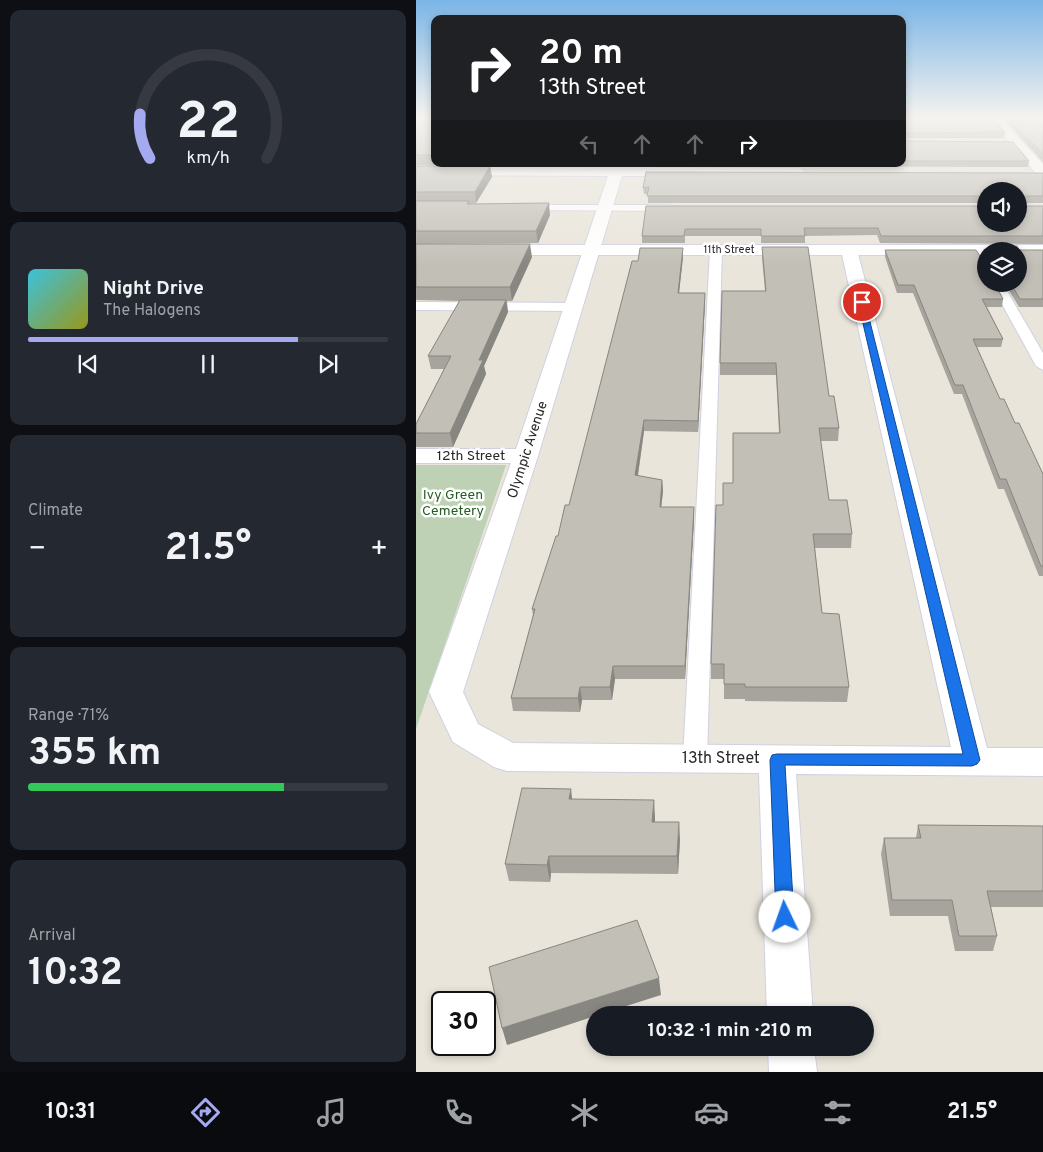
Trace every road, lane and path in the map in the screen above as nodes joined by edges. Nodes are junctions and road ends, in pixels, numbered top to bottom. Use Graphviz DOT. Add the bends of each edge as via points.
graph roads {
  1 [pos="617,168"];
  2 [pos="416,171"];
  3 [pos="814,172"];
  4 [pos="1023,173"];
  5 [pos="1043,173"];
  6 [pos="511,208"];
  7 [pos="603,208"];
  8 [pos="677,208"];
  9 [pos="416,250"];
  10 [pos="592,250"];
  11 [pos="716,250"];
  12 [pos="849,250"];
  13 [pos="1043,250"];
  14 [pos="1027,252"];
  15 [pos="977,257"];
  16 [pos="1001,292"];
  17 [pos="416,306"];
  18 [pos="574,306"];
  19 [pos="1043,366"];
  20 [pos="416,456"];
  21 [pos="526,456"];
  22 [pos="465,733"];
  23 [pos="696,759"];
  24 [pos="777,760"];
  25 [pos="972,760"];
  26 [pos="1043,762"];
  27 [pos="790,1006"];
  28 [pos="792,1056"];
  29 [pos="793,1072"];
  1 -- 2 [label="street"];
  1 -- 3 [label="street"];
  1 -- 7 [label="street, Olympic Avenue"];
  4 -- 5 [label="street"];
  6 -- 7 [label="lane"];
  7 -- 8 [label="lane"];
  7 -- 10 [label="street, Olympic Avenue"];
  9 -- 10 [label="street, 11th Street"];
  10 -- 11 [label="street, 11th Street"];
  10 -- 18 [label="street, Olympic Avenue"];
  11 -- 12 [label="street, 11th Street"];
  11 -- 23 [label="lane"];
  12 -- 15 [label="street, 11th Street"];
  12 -- 25 [label="street"];
  13 -- 14 [label="street, 11th Street"];
  16 -- 19 [label="lane"];
  17 -- 18 [label="lane"];
  18 -- 21 [label="street, Olympic Avenue"];
  20 -- 21 [label="street, 12th Street"];
  21 -- 22 [label="street, Olympic Avenue" via="446,692"];
  22 -- 23 [label="street, 13th Street" via="508,757"];
  23 -- 24 [label="street, 13th Street"];
  24 -- 25 [label="street, 13th Street"];
  24 -- 27 [label="street"];
  25 -- 26 [label="street, 13th Street"];
  28 -- 29 [label="street"];
}
